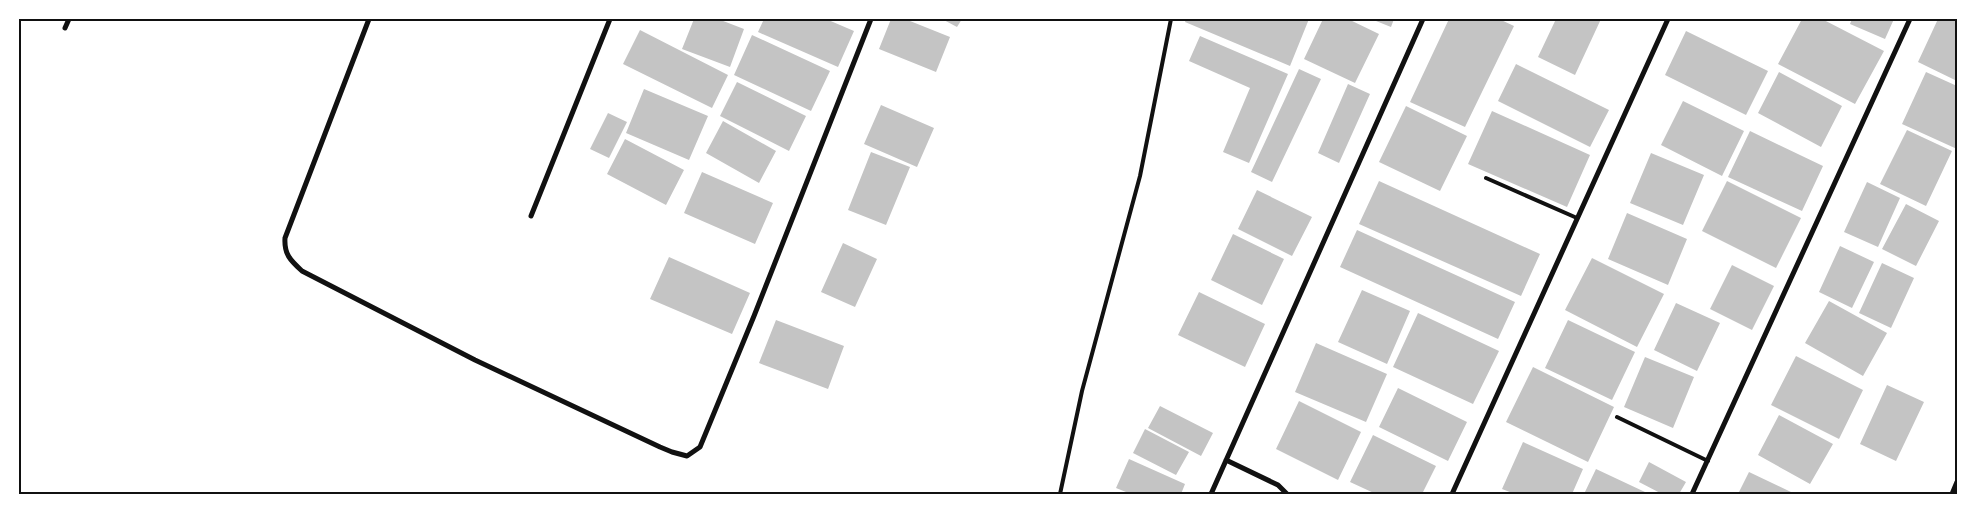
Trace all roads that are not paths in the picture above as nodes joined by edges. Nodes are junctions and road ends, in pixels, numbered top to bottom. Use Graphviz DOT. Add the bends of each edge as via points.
graph roads {
  1 [pos="69,19"];
  2 [pos="369,19"];
  3 [pos="610,19"];
  4 [pos="871,19"];
  5 [pos="1171,19"];
  6 [pos="1423,19"];
  7 [pos="1668,19"];
  8 [pos="1910,19"];
  9 [pos="65,28"];
  10 [pos="1486,178"];
  11 [pos="531,216"];
  12 [pos="1577,218"];
  13 [pos="1618,417"];
  14 [pos="1226,460"];
  15 [pos="1708,460"];
  16 [pos="1957,482"];
  17 [pos="1060,494"];
  18 [pos="1211,494"];
  19 [pos="1287,494"];
  20 [pos="1452,494"];
  21 [pos="1692,494"];
  22 [pos="1952,494"];
  1 -- 9 [label="street"];
  2 -- 4 [label="street" via="285,238 284,249 288,259 302,270 475,360 660,447 688,456 700,447"];
  3 -- 11 [label="street"];
  5 -- 17 [label="lane" via="1140,176 1082,391"];
  6 -- 14 [label="street"];
  7 -- 12 [label="street"];
  8 -- 15 [label="street"];
  10 -- 12 [label="lane"];
  12 -- 20 [label="street"];
  13 -- 15 [label="lane"];
  14 -- 18 [label="street"];
  14 -- 19 [label="street" via="1278,485"];
  15 -- 21 [label="street"];
  16 -- 22 [label="street"];
}
